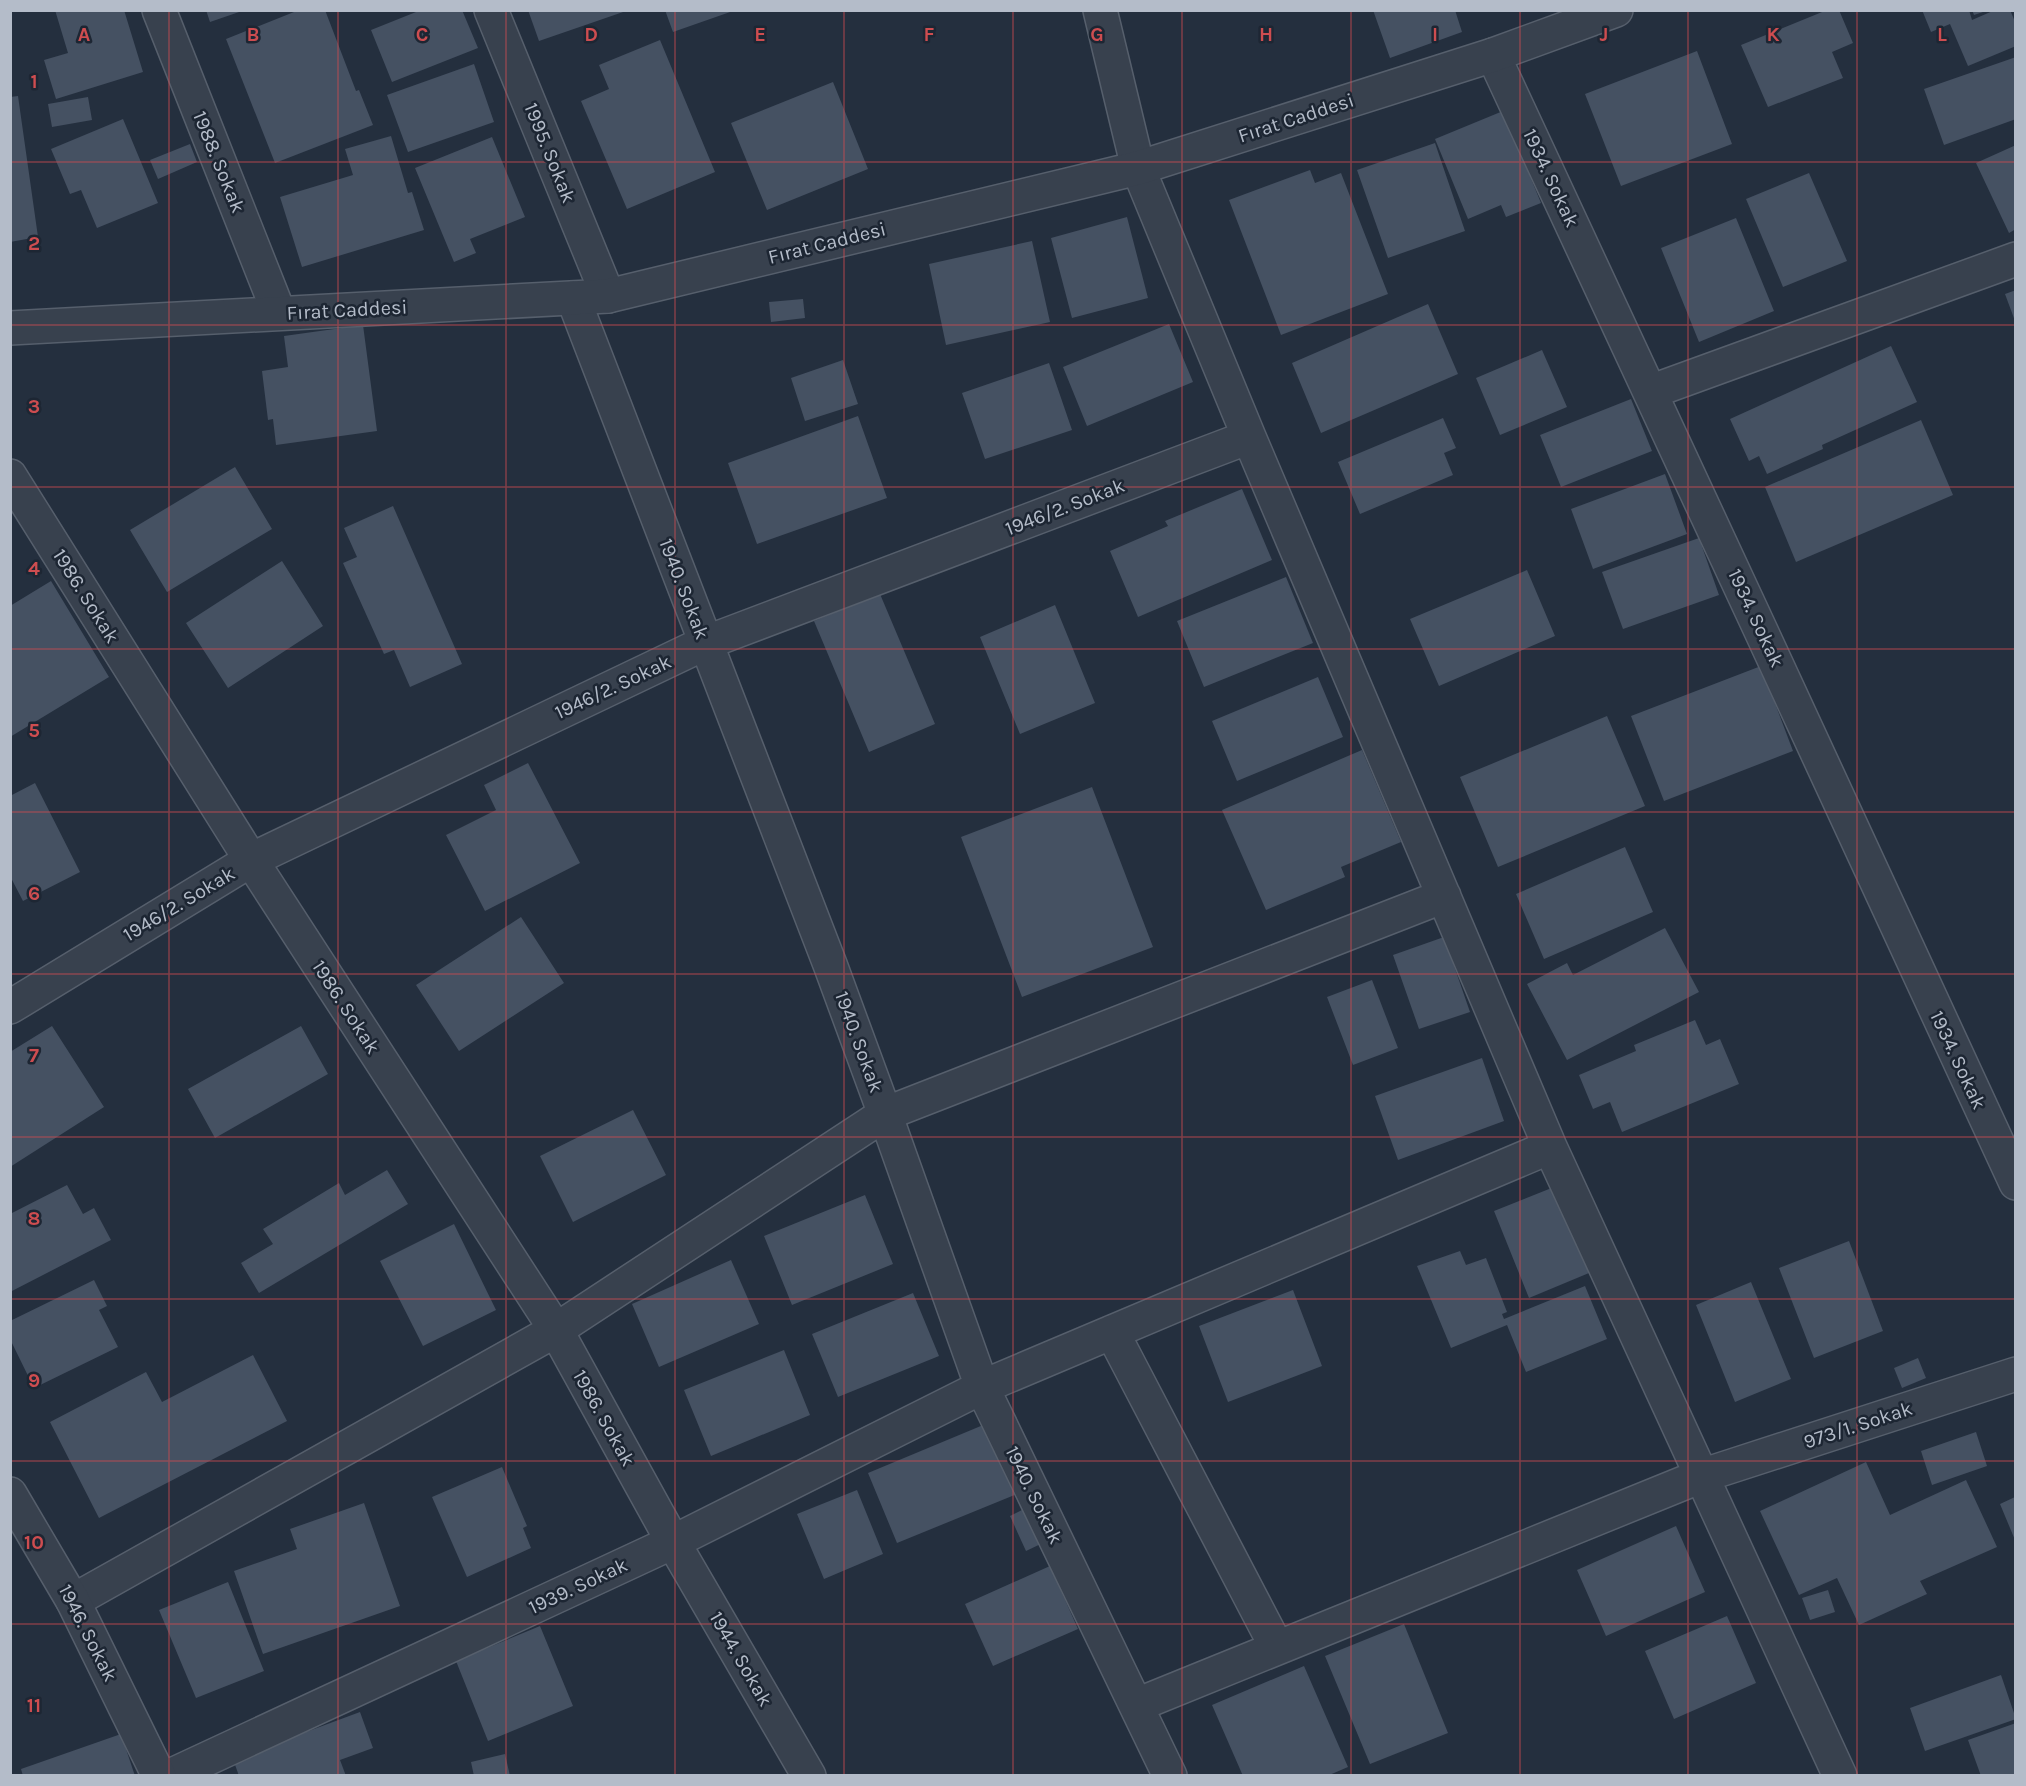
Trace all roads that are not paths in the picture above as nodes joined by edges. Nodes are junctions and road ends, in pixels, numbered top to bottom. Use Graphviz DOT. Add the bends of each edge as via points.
graph roads {
  1 [pos="159,10"];
  2 [pos="491,10"];
  3 [pos="1100,10"];
  4 [pos="1616,10"];
  5 [pos="1493,55"];
  6 [pos="1138,168"];
  7 [pos="2016,259"];
  8 [pos="608,296"];
  9 [pos="573,298"];
  10 [pos="279,313"];
  11 [pos="10,328"];
  12 [pos="1650,392"];
  13 [pos="1249,437"];
  14 [pos="10,476"];
  15 [pos="705,643"];
  16 [pos="251,860"];
  17 [pos="1444,896"];
  18 [pos="10,1007"];
  19 [pos="885,1114"];
  20 [pos="1550,1147"];
  21 [pos="2016,1183"];
  22 [pos="556,1330"];
  23 [pos="1112,1332"];
  24 [pos="2016,1374"];
  25 [pos="982,1387"];
  26 [pos="1701,1476"];
  27 [pos="10,1494"];
  28 [pos="673,1542"];
  29 [pos="74,1601"];
  30 [pos="1277,1648"];
  31 [pos="1137,1705"];
  32 [pos="159,1776"];
  33 [pos="171,1776"];
  34 [pos="809,1776"];
  35 [pos="1170,1776"];
  36 [pos="1840,1776"];
  1 -- 10 [label="street, 1988. Sokak"];
  2 -- 8 [label="street, 1995. Sokak"];
  3 -- 6 [label="street"];
  4 -- 5 [label="street, Fırat Caddesi"];
  5 -- 6 [label="street, Fırat Caddesi"];
  5 -- 12 [label="street, 1934. Sokak"];
  6 -- 8 [label="street, Fırat Caddesi"];
  6 -- 13 [label="street"];
  7 -- 12 [label="street"];
  8 -- 9 [label="street, Fırat Caddesi"];
  9 -- 10 [label="street, Fırat Caddesi"];
  9 -- 15 [label="street, 1940. Sokak"];
  10 -- 11 [label="street, Fırat Caddesi"];
  12 -- 21 [label="street, 1934. Sokak"];
  13 -- 15 [label="street, 1946/2. Sokak"];
  13 -- 17 [label="street"];
  14 -- 16 [label="street, 1986. Sokak"];
  15 -- 16 [label="street, 1946/2. Sokak"];
  15 -- 19 [label="street, 1940. Sokak"];
  16 -- 18 [label="street, 1946/2. Sokak"];
  16 -- 22 [label="street, 1986. Sokak"];
  17 -- 19 [label="street"];
  17 -- 20 [label="street"];
  19 -- 22 [label="street"];
  19 -- 25 [label="street, 1940. Sokak"];
  20 -- 23 [label="street, 1939. Sokak"];
  20 -- 26 [label="street"];
  22 -- 28 [label="street, 1986. Sokak"];
  22 -- 29 [label="street"];
  23 -- 25 [label="street, 1939. Sokak"];
  23 -- 30 [label="street"];
  24 -- 26 [label="street, 973/1. Sokak"];
  25 -- 28 [label="street, 1939. Sokak"];
  25 -- 31 [label="street, 1940. Sokak"];
  26 -- 30 [label="street, 973/1. Sokak"];
  26 -- 36 [label="street"];
  27 -- 29 [label="street, 1946. Sokak"];
  28 -- 33 [label="street, 1939. Sokak"];
  28 -- 34 [label="street, 1944. Sokak"];
  29 -- 32 [label="street, 1946. Sokak"];
  30 -- 31 [label="street, 973/1. Sokak"];
  31 -- 35 [label="street, 1940. Sokak"];
}
